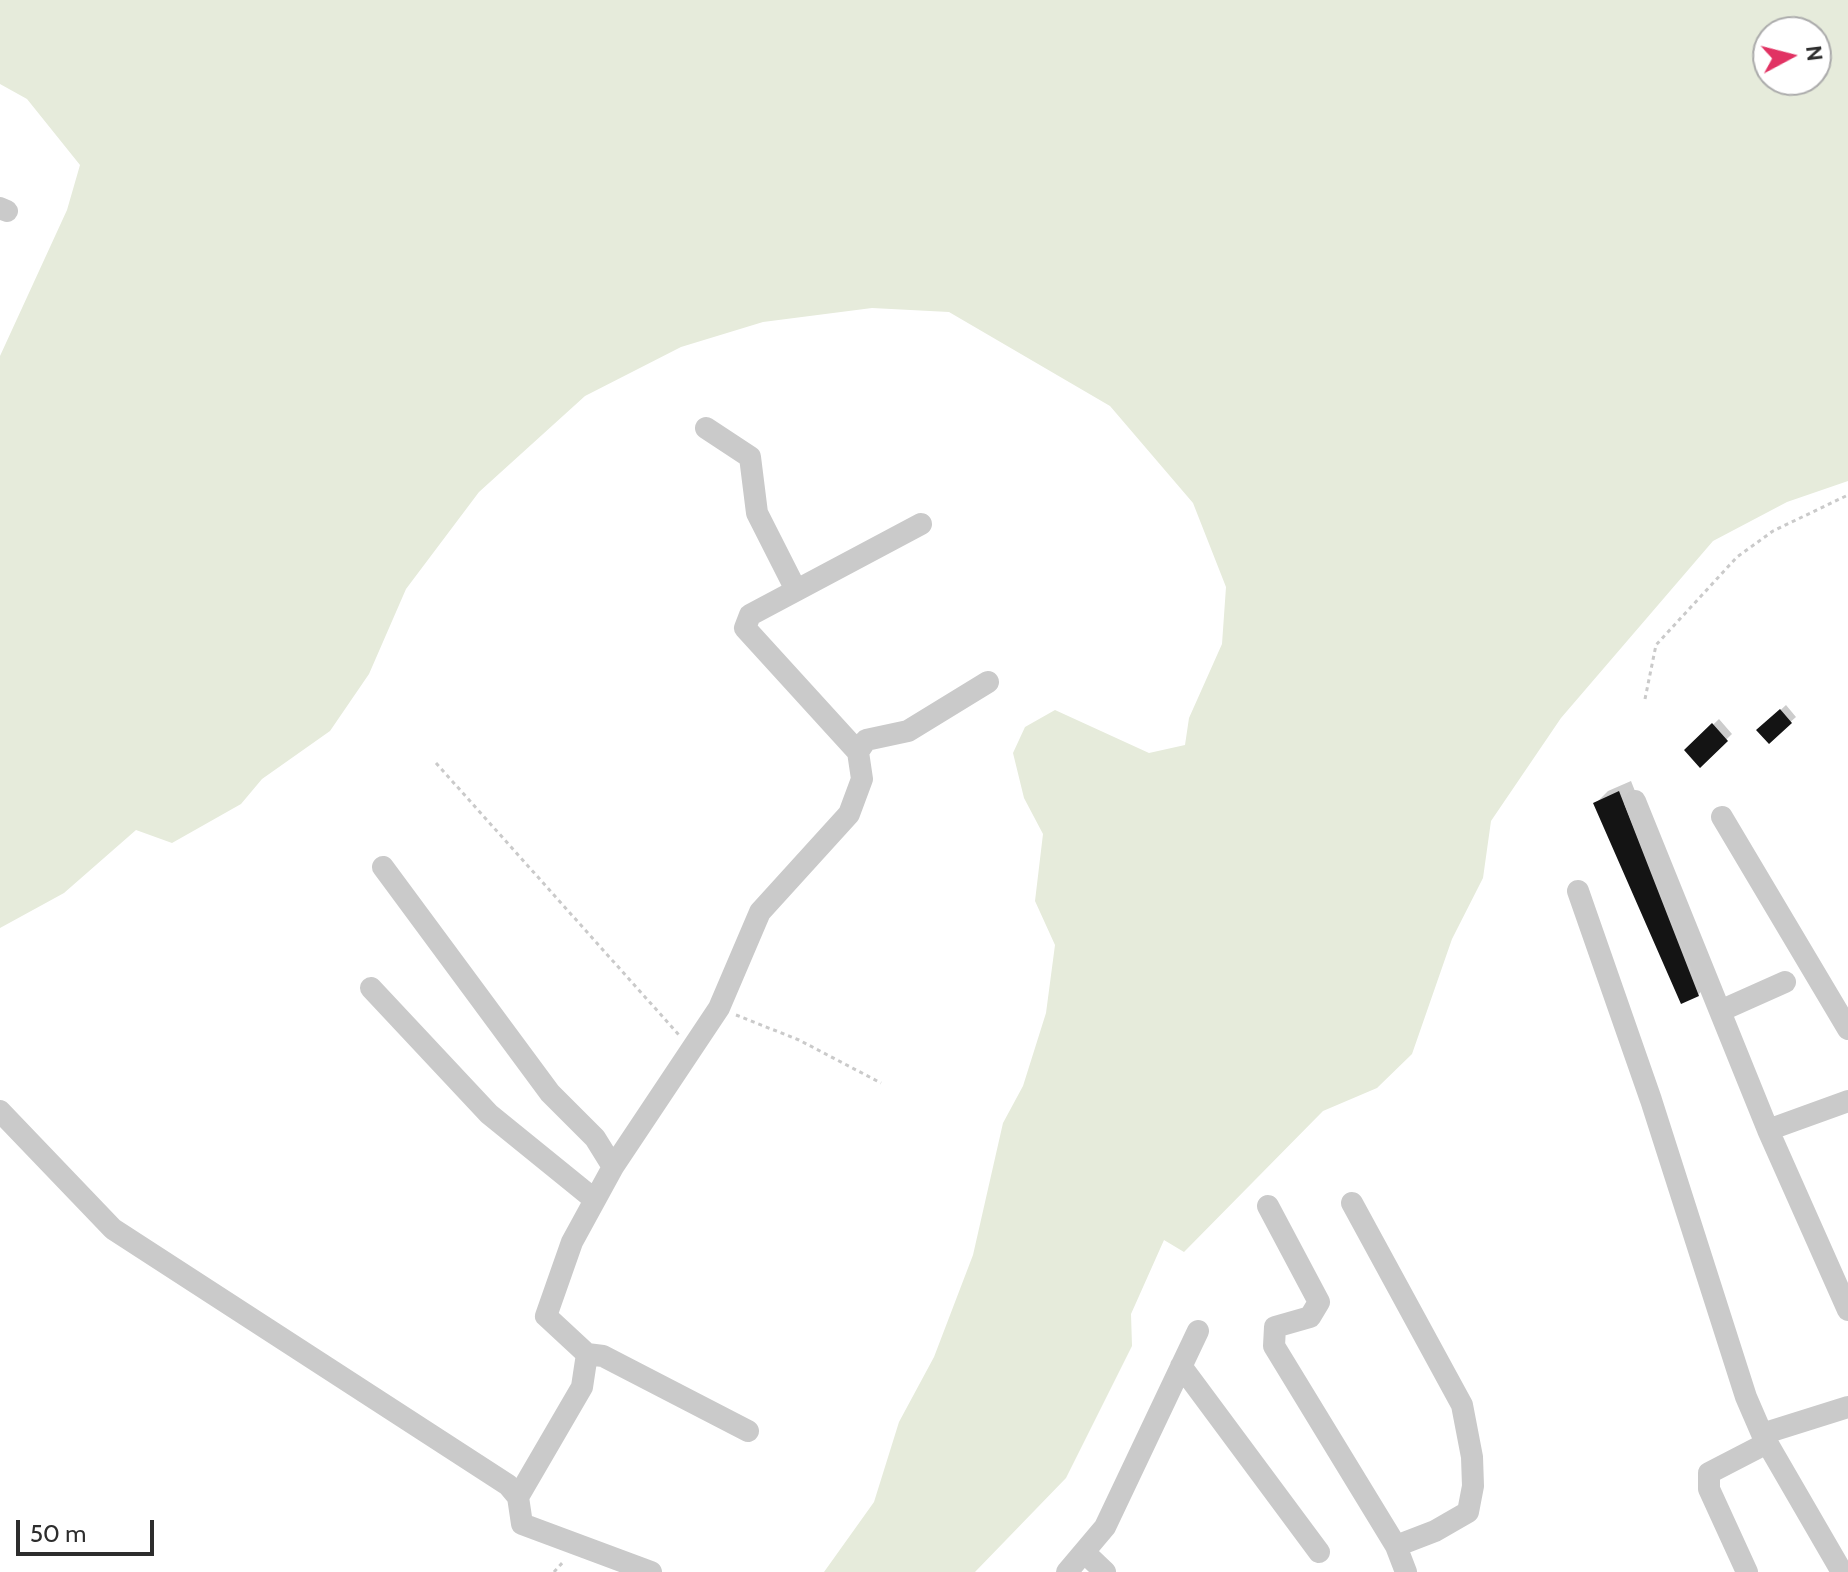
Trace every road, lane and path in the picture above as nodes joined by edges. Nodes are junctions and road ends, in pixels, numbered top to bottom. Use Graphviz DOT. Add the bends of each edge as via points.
graph roads {
  1 [pos="706,428"];
  2 [pos="1848,495"];
  3 [pos="921,524"];
  4 [pos="796,590"];
  5 [pos="988,682"];
  6 [pos="1645,699"];
  7 [pos="858,752"];
  8 [pos="436,763"];
  9 [pos="1635,801"];
  10 [pos="1722,817"];
  11 [pos="383,867"];
  12 [pos="1578,891"];
  13 [pos="1785,982"];
  14 [pos="371,988"];
  15 [pos="719,1008"];
  16 [pos="1720,1011"];
  17 [pos="1848,1029"];
  18 [pos="693,1051"];
  19 [pos="881,1083"];
  20 [pos="1848,1101"];
  21 [pos="0,1111"];
  22 [pos="1768,1130"];
  23 [pos="613,1167"];
  24 [pos="595,1200"];
  25 [pos="1352,1203"];
  26 [pos="1268,1206"];
  27 [pos="1848,1310"];
  28 [pos="1198,1331"];
  29 [pos="587,1354"];
  30 [pos="1181,1366"];
  31 [pos="1848,1407"];
  32 [pos="748,1431"];
  33 [pos="1764,1439"];
  34 [pos="518,1497"];
  35 [pos="1396,1546"];
  36 [pos="1084,1552"];
  37 [pos="1319,1552"];
  38 [pos="651,1572"];
  39 [pos="1067,1572"];
  40 [pos="1105,1572"];
  41 [pos="1406,1572"];
  42 [pos="1747,1572"];
  43 [pos="1842,1572"];
  1 -- 4 [label="street" via="750,457 757,513"];
  2 -- 6 [label="path" via="1773,531 1737,557 1656,645"];
  3 -- 4 [label="street"];
  4 -- 7 [label="street" via="750,615 745,628"];
  5 -- 7 [label="street" via="908,731 866,740"];
  7 -- 15 [label="street" via="862,779 849,814 760,912"];
  8 -- 18 [label="path"];
  9 -- 16 [label="street"];
  10 -- 17 [label="street"];
  11 -- 23 [label="street" via="550,1093 595,1138"];
  12 -- 33 [label="street"];
  13 -- 16 [label="street"];
  14 -- 24 [label="street" via="489,1114"];
  15 -- 18 [label="street"];
  15 -- 19 [label="path" via="799,1040"];
  16 -- 22 [label="street"];
  18 -- 23 [label="street"];
  20 -- 22 [label="street"];
  21 -- 34 [label="street" via="113,1229 508,1485"];
  22 -- 27 [label="street"];
  23 -- 24 [label="street"];
  24 -- 29 [label="street" via="572,1242 546,1316"];
  25 -- 35 [label="street" via="1462,1405 1472,1457 1468,1512"];
  26 -- 35 [label="street" via="1319,1302 1310,1317 1275,1327 1274,1346"];
  28 -- 30 [label="street"];
  29 -- 32 [label="street" via="603,1356"];
  29 -- 34 [label="street" via="582,1387"];
  30 -- 36 [label="street" via="1105,1527"];
  30 -- 37 [label="street"];
  31 -- 33 [label="street"];
  33 -- 42 [label="street" via="1709,1473 1709,1489"];
  33 -- 43 [label="street"];
  34 -- 38 [label="street" via="522,1524"];
  35 -- 41 [label="street"];
  36 -- 39 [label="street"];
  36 -- 40 [label="street"];
}
